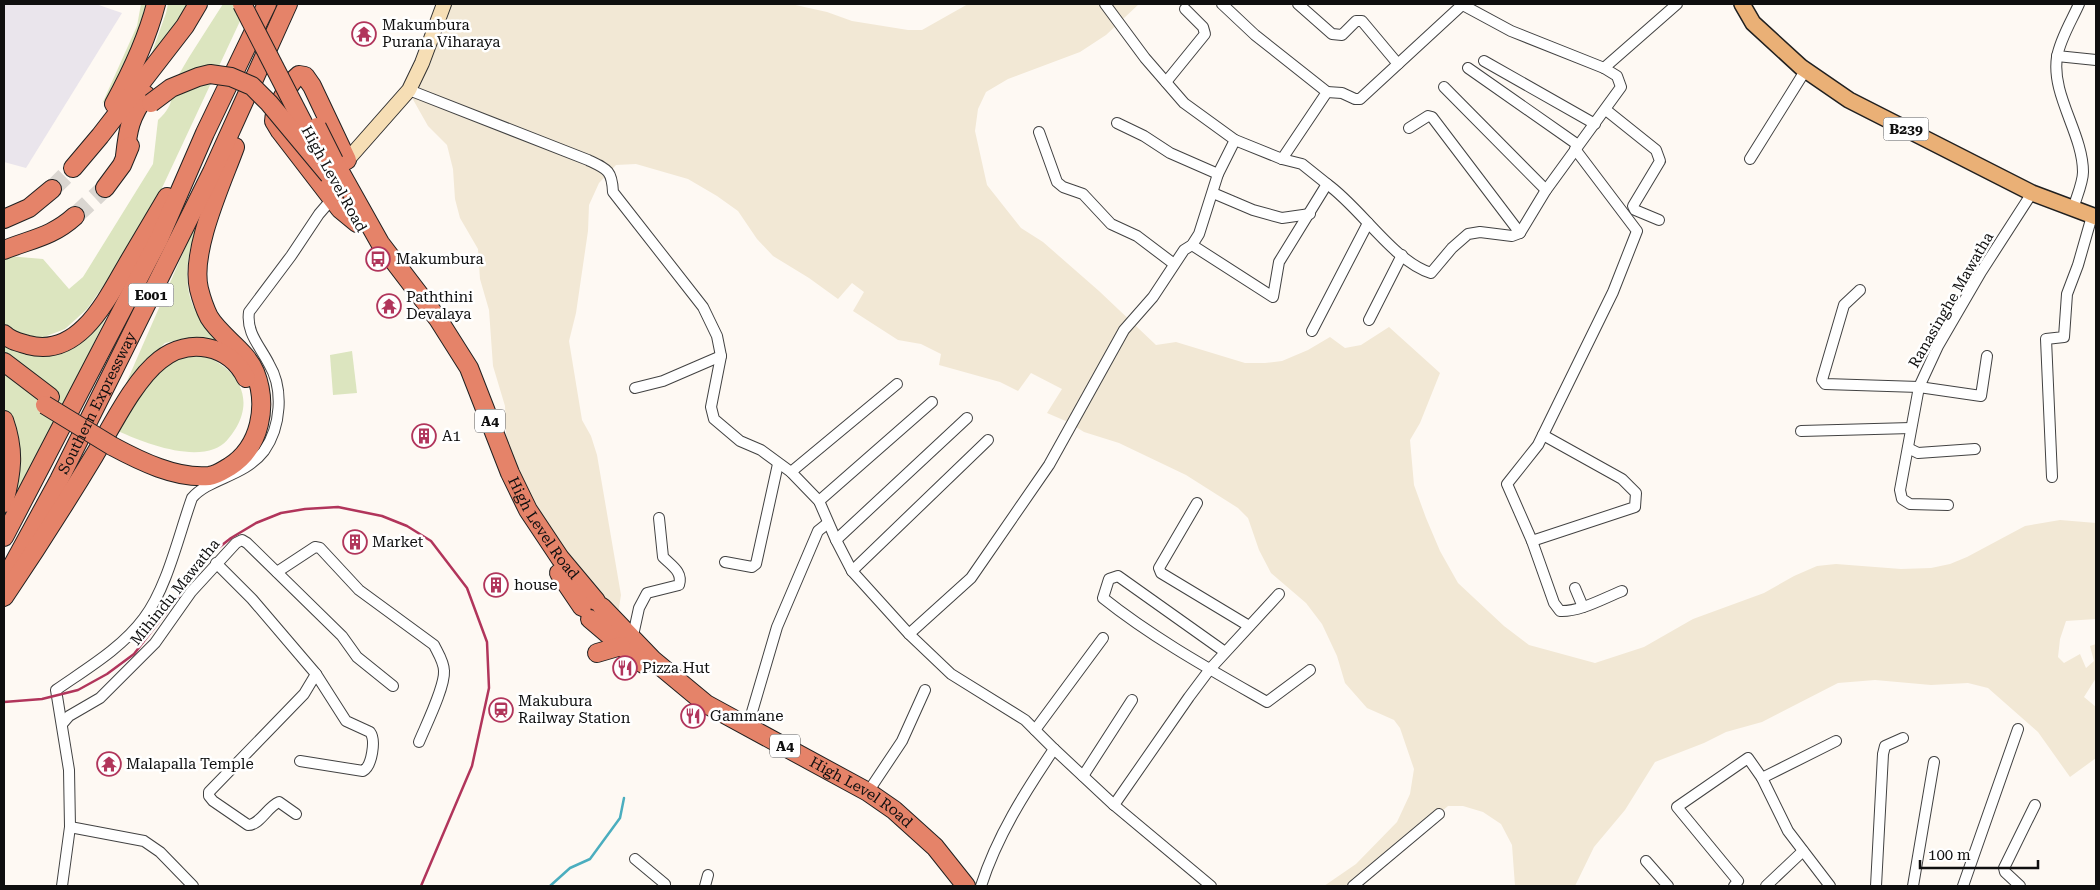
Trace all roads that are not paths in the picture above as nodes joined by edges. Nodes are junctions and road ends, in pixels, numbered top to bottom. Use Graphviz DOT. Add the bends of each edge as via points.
graph roads {
  1 [pos="156,4"];
  2 [pos="198,4"];
  3 [pos="209,4"];
  4 [pos="242,4"];
  5 [pos="255,4"];
  6 [pos="266,4"];
  7 [pos="289,4"];
  8 [pos="444,4"];
  9 [pos="1105,4"];
  10 [pos="1222,4"];
  11 [pos="1298,4"];
  12 [pos="1677,4"];
  13 [pos="1742,4"];
  14 [pos="2079,4"];
  15 [pos="1462,5"];
  16 [pos="1185,9"];
  17 [pos="2057,56"];
  18 [pos="2096,60"];
  19 [pos="1484,61"];
  20 [pos="1398,64"];
  21 [pos="1468,68"];
  22 [pos="1604,68"];
  23 [pos="1804,70"];
  24 [pos="1166,82"];
  25 [pos="1444,87"];
  26 [pos="409,90"];
  27 [pos="1327,92"];
  28 [pos="1606,110"];
  29 [pos="1117,123"];
  30 [pos="1594,124"];
  31 [pos="1409,128"];
  32 [pos="1039,132"];
  33 [pos="205,133"];
  34 [pos="100,136"];
  35 [pos="1234,140"];
  36 [pos="1576,147"];
  37 [pos="1750,155"];
  38 [pos="125,156"];
  39 [pos="1282,159"];
  40 [pos="335,166"];
  41 [pos="73,168"];
  42 [pos="1218,174"];
  43 [pos="1327,184"];
  44 [pos="105,188"];
  45 [pos="52,189"];
  46 [pos="1546,190"];
  47 [pos="1213,193"];
  48 [pos="2032,193"];
  49 [pos="335,195"];
  50 [pos="2073,209"];
  51 [pos="1310,214"];
  52 [pos="74,216"];
  53 [pos="2094,217"];
  54 [pos="4,219"];
  55 [pos="1659,220"];
  56 [pos="1368,223"];
  57 [pos="1520,233"];
  58 [pos="1192,245"];
  59 [pos="5,250"];
  60 [pos="1402,255"];
  61 [pos="1174,264"];
  62 [pos="1860,290"];
  63 [pos="1369,320"];
  64 [pos="1312,331"];
  65 [pos="4,334"];
  66 [pos="721,356"];
  67 [pos="1987,356"];
  68 [pos="4,362"];
  69 [pos="4,372"];
  70 [pos="897,384"];
  71 [pos="1919,387"];
  72 [pos="635,388"];
  73 [pos="47,401"];
  74 [pos="932,402"];
  75 [pos="967,418"];
  76 [pos="4,420"];
  77 [pos="1911,428"];
  78 [pos="1801,432"];
  79 [pos="1543,435"];
  80 [pos="988,440"];
  81 [pos="114,442"];
  82 [pos="1908,448"];
  83 [pos="1975,448"];
  84 [pos="778,464"];
  85 [pos="791,472"];
  86 [pos="2052,477"];
  87 [pos="819,501"];
  88 [pos="4,503"];
  89 [pos="1197,503"];
  90 [pos="1948,504"];
  91 [pos="659,518"];
  92 [pos="828,523"];
  93 [pos="4,537"];
  94 [pos="836,540"];
  95 [pos="1532,541"];
  96 [pos="725,562"];
  97 [pos="216,563"];
  98 [pos="852,571"];
  99 [pos="277,572"];
  100 [pos="4,581"];
  101 [pos="1575,588"];
  102 [pos="1622,591"];
  103 [pos="1279,594"];
  104 [pos="4,596"];
  105 [pos="1583,606"];
  106 [pos="592,608"];
  107 [pos="1249,626"];
  108 [pos="909,634"];
  109 [pos="1103,638"];
  110 [pos="627,643"];
  111 [pos="1225,652"];
  112 [pos="597,653"];
  113 [pos="1210,670"];
  114 [pos="1310,670"];
  115 [pos="316,674"];
  116 [pos="393,686"];
  117 [pos="925,690"];
  118 [pos="1132,700"];
  119 [pos="63,723"];
  120 [pos="747,729"];
  121 [pos="2018,729"];
  122 [pos="1035,730"];
  123 [pos="1903,738"];
  124 [pos="1836,741"];
  125 [pos="419,742"];
  126 [pos="1054,750"];
  127 [pos="300,761"];
  128 [pos="1934,762"];
  129 [pos="1083,776"];
  130 [pos="1762,778"];
  131 [pos="868,792"];
  132 [pos="1114,805"];
  133 [pos="2035,806"];
  134 [pos="296,814"];
  135 [pos="1439,814"];
  136 [pos="70,827"];
  137 [pos="1803,851"];
  138 [pos="635,859"];
  139 [pos="1646,861"];
  140 [pos="708,875"];
  141 [pos="1739,885"];
  142 [pos="62,886"];
  143 [pos="193,886"];
  144 [pos="665,886"];
  145 [pos="705,886"];
  146 [pos="959,886"];
  147 [pos="966,886"];
  148 [pos="981,886"];
  149 [pos="1211,886"];
  150 [pos="1353,886"];
  151 [pos="1668,886"];
  152 [pos="1766,886"];
  153 [pos="1830,886"];
  154 [pos="1876,886"];
  155 [pos="1913,886"];
  156 [pos="1963,886"];
  157 [pos="2020,886"];
  1 -- 34 [label="highway" via="133,69"];
  2 -- 34 [label="highway" via="185,26"];
  3 -- 38 [label="highway" via="134,112 127,132"];
  4 -- 40 [label="highway, High Level Road / A4, bridge"];
  5 -- 40 [label="highway, High Level Road / A4, bridge"];
  6 -- 33 [label="highway, Southern Expressway / E001"];
  7 -- 81 [label="highway" via="200,245 198,288 209,317 245,356 261,393 257,433 236,463 207,476 180,474 137,459"];
  7 -- 100 [label="highway, Southern Expressway / E001" via="212,172 59,480"];
  8 -- 26 [label="street"];
  9 -- 24 [label="street"];
  10 -- 27 [label="street" via="1255,35"];
  11 -- 20 [label="street" via="1332,34 1342,35 1356,21 1362,21"];
  12 -- 22 [label="street"];
  13 -- 23 [label="main road, B239" via="1753,23"];
  14 -- 17 [label="street"];
  15 -- 20 [label="street"];
  15 -- 22 [label="street" via="1511,31"];
  16 -- 24 [label="street" via="1203,27 1205,34"];
  17 -- 18 [label="street"];
  17 -- 50 [label="street" via="2061,96 2076,138 2083,172"];
  19 -- 30 [label="street"];
  20 -- 27 [label="street" via="1360,99"];
  21 -- 36 [label="street"];
  22 -- 28 [label="street" via="1617,76 1621,87"];
  23 -- 37 [label="street"];
  23 -- 48 [label="main road, B239" via="1849,100"];
  24 -- 35 [label="street" via="1184,103"];
  25 -- 46 [label="street"];
  26 -- 40 [label="street"];
  26 -- 66 [label="street" via="608,170 613,192 703,307 717,336"];
  27 -- 39 [label="street"];
  28 -- 30 [label="street"];
  28 -- 55 [label="street" via="1656,150 1660,160 1632,206"];
  29 -- 42 [label="street" via="1170,153"];
  30 -- 36 [label="street"];
  31 -- 57 [label="street" via="1428,116 1432,117"];
  32 -- 61 [label="street" via="1058,182 1063,187 1083,194 1111,224 1137,236"];
  33 -- 65 [label="highway" via="99,310 78,334 52,347 38,348 11,340"];
  33 -- 93 [label="highway, Southern Expressway / E001" via="159,239"];
  34 -- 41 [label="highway"];
  35 -- 39 [label="street"];
  35 -- 42 [label="street"];
  36 -- 46 [label="street"];
  36 -- 79 [label="street" via="1636,231 1613,292"];
  38 -- 40 [label="highway, bridge" via="151,103 171,88 210,74 231,77 252,86"];
  38 -- 44 [label="highway" via="122,166"];
  39 -- 43 [label="street" via="1302,164"];
  40 -- 49 [label="highway, High Level Road / A4"];
  40 -- 49 [label="highway" via="312,86 305,76 299,75 278,107 274,121"];
  40 -- 106 [label="highway, High Level Road / A4" via="380,243 438,319 469,368 528,510"];
  42 -- 47 [label="street"];
  43 -- 51 [label="street"];
  43 -- 56 [label="street" via="1342,194"];
  45 -- 54 [label="highway" via="29,208"];
  46 -- 57 [label="street"];
  47 -- 51 [label="street" via="1282,218"];
  47 -- 58 [label="street"];
  48 -- 50 [label="main road, B239"];
  48 -- 71 [label="street, Ranasinghe Mawatha" via="1981,272 1938,346"];
  49 -- 106 [label="highway, High Level Road / A4" via="437,331 462,374 519,510 536,540"];
  49 -- 119 [label="street" via="249,312 250,332 271,366 279,391 275,425 264,451 239,472 198,490 192,498 161,587 145,618 119,644 56,690"];
  50 -- 53 [label="main road, B239"];
  51 -- 58 [label="street" via="1279,262 1273,297"];
  52 -- 59 [label="highway" via="47,236"];
  53 -- 86 [label="street" via="2067,294 2064,337 2046,340"];
  56 -- 60 [label="street"];
  56 -- 64 [label="street"];
  57 -- 60 [label="street" via="1512,236 1480,232 1468,234 1430,272 1419,269"];
  58 -- 61 [label="street"];
  60 -- 63 [label="street"];
  61 -- 108 [label="street" via="1153,297 1124,330 1049,465 971,578"];
  62 -- 71 [label="street" via="1844,305 1822,380 1834,386"];
  66 -- 72 [label="street" via="663,381"];
  66 -- 84 [label="street" via="711,407 714,419 740,441 761,450"];
  67 -- 71 [label="street" via="1981,396"];
  68 -- 73 [label="highway"];
  69 -- 73 [label="highway" via="15,383"];
  70 -- 85 [label="street"];
  71 -- 77 [label="street, Ranasinghe Mawatha"];
  73 -- 81 [label="highway" via="82,419"];
  74 -- 87 [label="street"];
  75 -- 94 [label="street"];
  76 -- 88 [label="highway" via="10,437 12,475"];
  77 -- 78 [label="street"];
  77 -- 82 [label="street, Ranasinghe Mawatha"];
  79 -- 95 [label="street" via="1506,484"];
  79 -- 95 [label="street" via="1622,479 1636,493 1635,507"];
  80 -- 98 [label="street"];
  81 -- 104 [label="highway" via="184,466 204,466 227,456 247,432 251,416 252,391 240,366 218,350 200,346 173,352 146,373 51,528"];
  82 -- 83 [label="street" via="1918,453"];
  82 -- 90 [label="street, Ranasinghe Mawatha" via="1900,490 1902,499 1910,504"];
  84 -- 85 [label="street"];
  84 -- 96 [label="street" via="756,564 752,567"];
  85 -- 87 [label="street"];
  87 -- 92 [label="street"];
  89 -- 107 [label="street" via="1159,568 1161,573"];
  91 -- 110 [label="street" via="663,557 679,572 681,579 679,586 647,593"];
  92 -- 94 [label="street"];
  92 -- 120 [label="street" via="818,531 777,627"];
  94 -- 98 [label="street"];
  95 -- 105 [label="street" via="1560,611"];
  97 -- 99 [label="street, Mihindu Mawatha" via="242,540"];
  97 -- 115 [label="street" via="252,599"];
  97 -- 119 [label="street, Mihindu Mawatha" via="155,643 100,698"];
  98 -- 108 [label="street"];
  99 -- 116 [label="street, Mihindu Mawatha" via="342,636 357,657"];
  99 -- 125 [label="street" via="315,547 320,548 359,590 434,645 444,671 442,685"];
  101 -- 105 [label="street"];
  102 -- 105 [label="street"];
  103 -- 107 [label="street"];
  106 -- 110 [label="highway, High Level Road / A4"];
  107 -- 111 [label="street"];
  108 -- 122 [label="street" via="951,674 1025,720"];
  109 -- 122 [label="street"];
  110 -- 112 [label="highway"];
  110 -- 120 [label="highway, High Level Road / A4" via="678,692"];
  111 -- 113 [label="street"];
  111 -- 113 [label="street" via="1118,576 1109,579 1103,598"];
  113 -- 114 [label="street" via="1267,702"];
  113 -- 132 [label="street"];
  115 -- 127 [label="street" via="346,721 370,732 374,742 368,768 364,772"];
  115 -- 134 [label="street" via="304,694 209,794 213,801 248,825 256,823 279,802"];
  117 -- 131 [label="street" via="902,741"];
  118 -- 129 [label="street"];
  119 -- 136 [label="street" via="69,770"];
  120 -- 131 [label="highway, High Level Road / A4"];
  120 -- 146 [label="highway, High Level Road / A4" via="891,814 931,851"];
  121 -- 156 [label="street"];
  122 -- 126 [label="street"];
  123 -- 154 [label="street" via="1885,746 1883,754"];
  124 -- 130 [label="street"];
  126 -- 129 [label="street"];
  126 -- 148 [label="street" via="1009,822"];
  128 -- 155 [label="street"];
  129 -- 132 [label="street"];
  130 -- 137 [label="street" via="1788,831"];
  130 -- 141 [label="street" via="1748,758 1677,807"];
  131 -- 147 [label="highway, High Level Road / A4" via="894,810 935,847"];
  132 -- 149 [label="street"];
  133 -- 157 [label="street" via="2004,868"];
  135 -- 150 [label="street"];
  136 -- 142 [label="street"];
  136 -- 143 [label="street" via="144,841 160,852"];
  137 -- 152 [label="street"];
  137 -- 153 [label="street"];
  138 -- 144 [label="street"];
  139 -- 151 [label="street"];
  140 -- 145 [label="street"];
}
